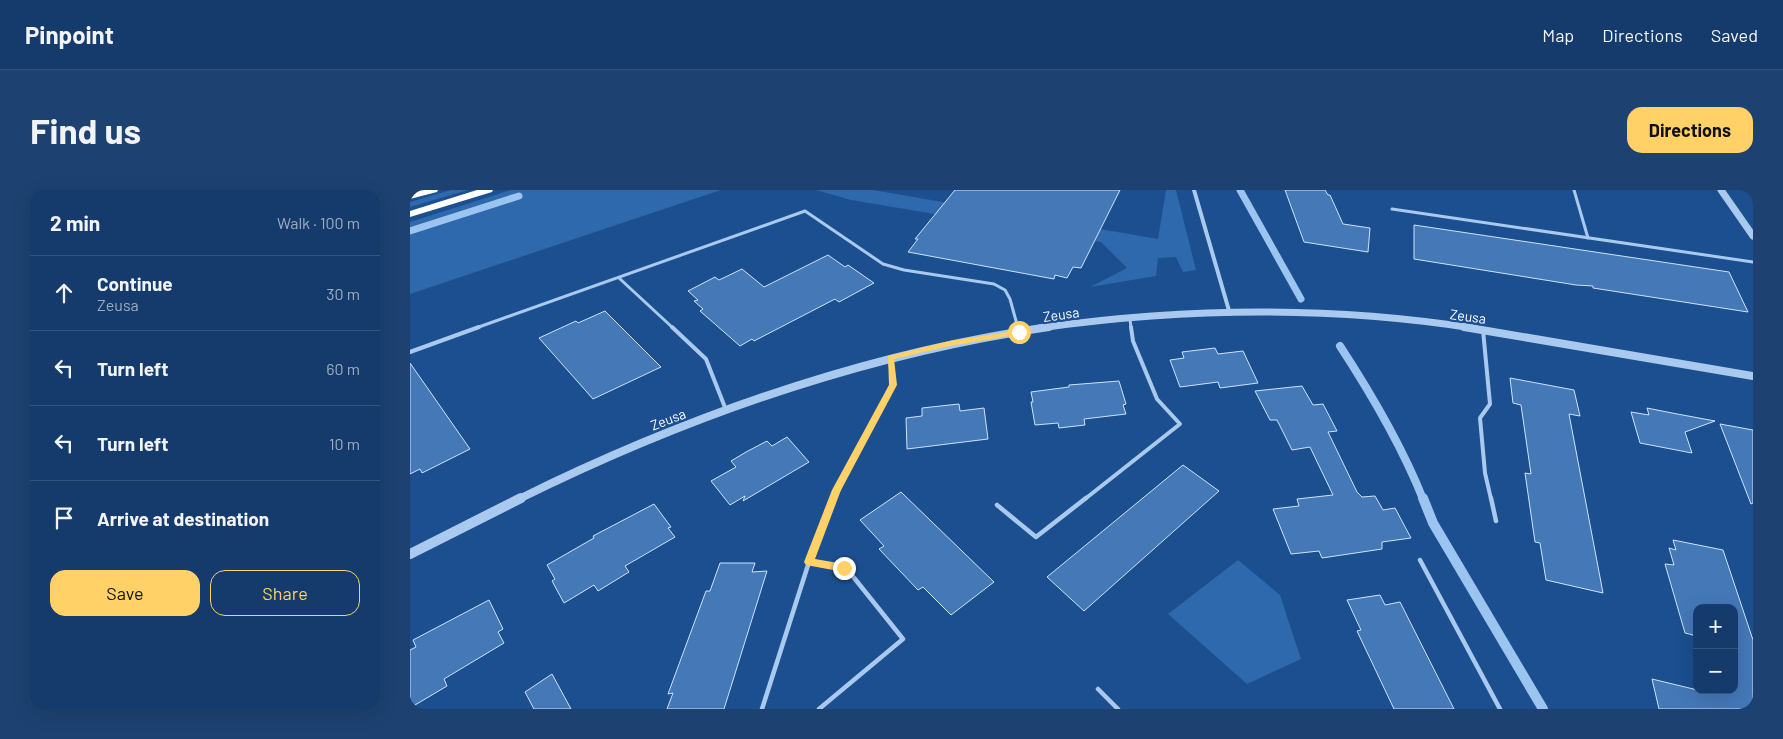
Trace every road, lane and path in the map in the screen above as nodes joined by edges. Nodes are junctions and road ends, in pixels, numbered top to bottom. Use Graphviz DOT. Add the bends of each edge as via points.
graph roads {
  1 [pos="433,190"];
  2 [pos="488,190"];
  3 [pos="1194,190"];
  4 [pos="1574,190"];
  5 [pos="1721,190"];
  6 [pos="410,196"];
  7 [pos="1392,209"];
  8 [pos="410,214"];
  9 [pos="1753,236"];
  10 [pos="1588,238"];
  11 [pos="1753,262"];
  12 [pos="619,278"];
  13 [pos="1230,314"];
  14 [pos="1130,319"];
  15 [pos="1483,330"];
  16 [pos="1019,332"];
  17 [pos="410,352"];
  18 [pos="890,358"];
  19 [pos="1753,376"];
  20 [pos="726,410"];
  21 [pos="997,505"];
  22 [pos="1496,521"];
  23 [pos="410,554"];
  24 [pos="1420,560"];
  25 [pos="809,562"];
  26 [pos="1098,689"];
  27 [pos="762,709"];
  28 [pos="819,709"];
  29 [pos="1118,709"];
  30 [pos="1500,709"];
  1 -- 6 [label="highway"];
  2 -- 8 [label="highway"];
  3 -- 13 [label="street"];
  4 -- 10 [label="lane"];
  5 -- 9 [label="street"];
  7 -- 10 [label="lane"];
  10 -- 11 [label="lane"];
  12 -- 16 [label="lane" via="805,211 883,264 994,284 1005,290"];
  12 -- 17 [label="lane"];
  12 -- 20 [label="lane" via="706,360"];
  13 -- 14 [label="street, Zeusa"];
  13 -- 15 [label="street, Zeusa" via="1342,316"];
  14 -- 16 [label="street, Zeusa"];
  14 -- 21 [label="lane" via="1133,341 1157,398 1180,424 1036,537"];
  15 -- 19 [label="street, Zeusa"];
  15 -- 22 [label="lane" via="1490,404 1480,418 1485,473"];
  16 -- 18 [label="street, Zeusa"];
  18 -- 20 [label="street, Zeusa"];
  18 -- 25 [label="lane" via="893,385 837,490"];
  20 -- 23 [label="street, Zeusa" via="544,486"];
  24 -- 30 [label="lane"];
  25 -- 27 [label="lane"];
  25 -- 28 [label="lane" via="847,569 903,639"];
  26 -- 29 [label="lane"];
}
